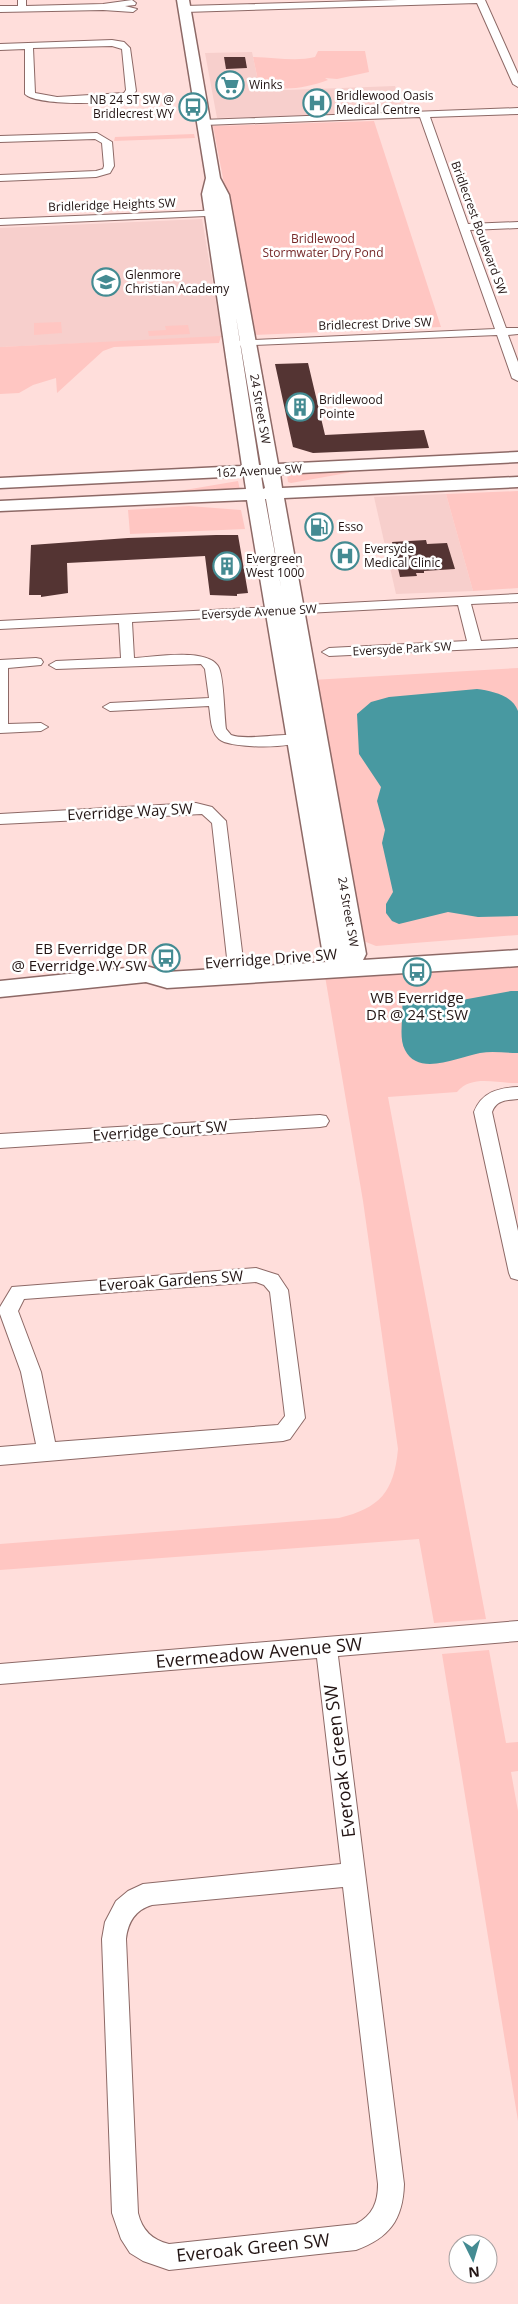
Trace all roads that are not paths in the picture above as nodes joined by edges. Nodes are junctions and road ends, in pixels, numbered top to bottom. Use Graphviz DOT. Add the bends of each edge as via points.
graph roads {
  1 [pos="481,0"];
  2 [pos="355,2"];
  3 [pos="22,4"];
  4 [pos="259,4"];
  5 [pos="184,5"];
  6 [pos="133,7"];
  7 [pos="0,9"];
  8 [pos="30,46"];
  9 [pos="0,47"];
  10 [pos="518,84"];
  11 [pos="518,111"];
  12 [pos="424,114"];
  13 [pos="204,122"];
  14 [pos="0,139"];
  15 [pos="0,178"];
  16 [pos="219,214"];
  17 [pos="0,222"];
  18 [pos="518,225"];
  19 [pos="464,227"];
  20 [pos="518,331"];
  21 [pos="502,332"];
  22 [pos="240,343"];
  23 [pos="518,378"];
  24 [pos="515,457"];
  25 [pos="430,462"];
  26 [pos="262,467"];
  27 [pos="518,482"];
  28 [pos="0,483"];
  29 [pos="264,498"];
  30 [pos="91,502"];
  31 [pos="0,506"];
  32 [pos="518,598"];
  33 [pos="463,601"];
  34 [pos="286,610"];
  35 [pos="124,618"];
  36 [pos="0,625"];
  37 [pos="518,643"];
  38 [pos="475,645"];
  39 [pos="329,652"];
  40 [pos="36,662"];
  41 [pos="128,662"];
  42 [pos="0,664"];
  43 [pos="56,666"];
  44 [pos="216,702"];
  45 [pos="110,707"];
  46 [pos="41,727"];
  47 [pos="0,729"];
  48 [pos="298,739"];
  49 [pos="0,819"];
  50 [pos="518,944"];
  51 [pos="518,958"];
  52 [pos="345,959"];
  53 [pos="236,968"];
  54 [pos="0,989"];
  55 [pos="518,1093"];
  56 [pos="320,1121"];
  57 [pos="0,1141"];
  58 [pos="515,1246"];
  59 [pos="518,1273"];
  60 [pos="47,1451"];
  61 [pos="0,1456"];
  62 [pos="518,1631"];
  63 [pos="326,1647"];
  64 [pos="0,1674"];
  65 [pos="353,1875"];
  1 -- 2 [label="street"];
  1 -- 10 [label="street"];
  2 -- 4 [label="street"];
  3 -- 6 [label="street"];
  3 -- 7 [label="street"];
  4 -- 5 [label="street"];
  5 -- 13 [label="street, 24 Street SW"];
  8 -- 8 [label="street" via="123,45 131,91 117,97 46,100 33,97 30,94"];
  8 -- 9 [label="street"];
  11 -- 12 [label="street"];
  12 -- 13 [label="street"];
  12 -- 19 [label="street, Bridlecrest Boulevard SW"];
  13 -- 16 [label="street, 24 Street SW" via="213,178 222,195"];
  14 -- 15 [label="street" via="97,136 107,142 109,166 107,171 96,174"];
  16 -- 17 [label="street, Bridleridge Heights SW"];
  16 -- 22 [label="street, 24 Street SW"];
  18 -- 19 [label="street"];
  19 -- 21 [label="street, Bridlecrest Boulevard SW"];
  20 -- 21 [label="street, Bridlecrest Drive SW"];
  21 -- 22 [label="street, Bridlecrest Drive SW"];
  21 -- 23 [label="street, Bridlecrest Boulevard SW"];
  22 -- 26 [label="street, 24 Street SW"];
  22 -- 26 [label="street, 24 Street SW"];
  24 -- 25 [label="street, 162 Avenue SW"];
  25 -- 26 [label="street, 162 Avenue SW"];
  25 -- 29 [label="street"];
  26 -- 28 [label="street, 162 Avenue SW"];
  26 -- 29 [label="street, 24 Street SW"];
  26 -- 30 [label="street"];
  27 -- 29 [label="street, 162 Avenue SW"];
  29 -- 30 [label="street" via="248,508 235,503 176,498"];
  29 -- 34 [label="street, 24 Street SW"];
  29 -- 34 [label="street, 24 Street SW"];
  30 -- 31 [label="street"];
  32 -- 33 [label="street, Eversyde Avenue SW"];
  33 -- 34 [label="street, Eversyde Avenue SW"];
  33 -- 38 [label="street, Eversyde Park SW"];
  34 -- 35 [label="street, Eversyde Avenue SW"];
  34 -- 48 [label="street, 24 Street SW"];
  34 -- 52 [label="street, 24 Street SW"];
  35 -- 36 [label="street, Eversyde Avenue SW"];
  35 -- 41 [label="street"];
  37 -- 38 [label="street, Eversyde Park SW"];
  38 -- 39 [label="street, Eversyde Park SW"];
  40 -- 42 [label="street"];
  41 -- 43 [label="street"];
  41 -- 44 [label="street" via="188,658 206,661 212,668"];
  42 -- 47 [label="street"];
  44 -- 45 [label="street"];
  44 -- 48 [label="street" via="219,729 228,739 244,742"];
  46 -- 47 [label="street"];
  48 -- 52 [label="street, 24 Street SW"];
  49 -- 53 [label="street, Everridge Way SW" via="196,808 211,812 220,821"];
  50 -- 52 [label="street, Everridge Drive SW"];
  51 -- 52 [label="street, Everridge Drive SW"];
  52 -- 53 [label="street, Everridge Drive SW"];
  53 -- 54 [label="street, Everridge Drive SW" via="167,980 146,974"];
  55 -- 58 [label="street" via="493,1097 483,1112"];
  56 -- 57 [label="street, Everridge Court SW"];
  58 -- 59 [label="street"];
  60 -- 60 [label="street, Everoak Gardens SW" via="283,1433 295,1418 279,1290 271,1280 256,1275 19,1292 8,1310 31,1372"];
  60 -- 61 [label="street, Everoak Gardens SW"];
  62 -- 63 [label="street, Evermeadow Avenue SW"];
  63 -- 64 [label="street, Evermeadow Avenue SW"];
  63 -- 65 [label="street, Everoak Green SW"];
  65 -- 65 [label="street, Everoak Green SW" via="152,1893 132,1900 118,1917 114,1939 125,2214 131,2235 145,2250 169,2257 356,2237 370,2232 383,2219 389,2205 390,2184"];
}
